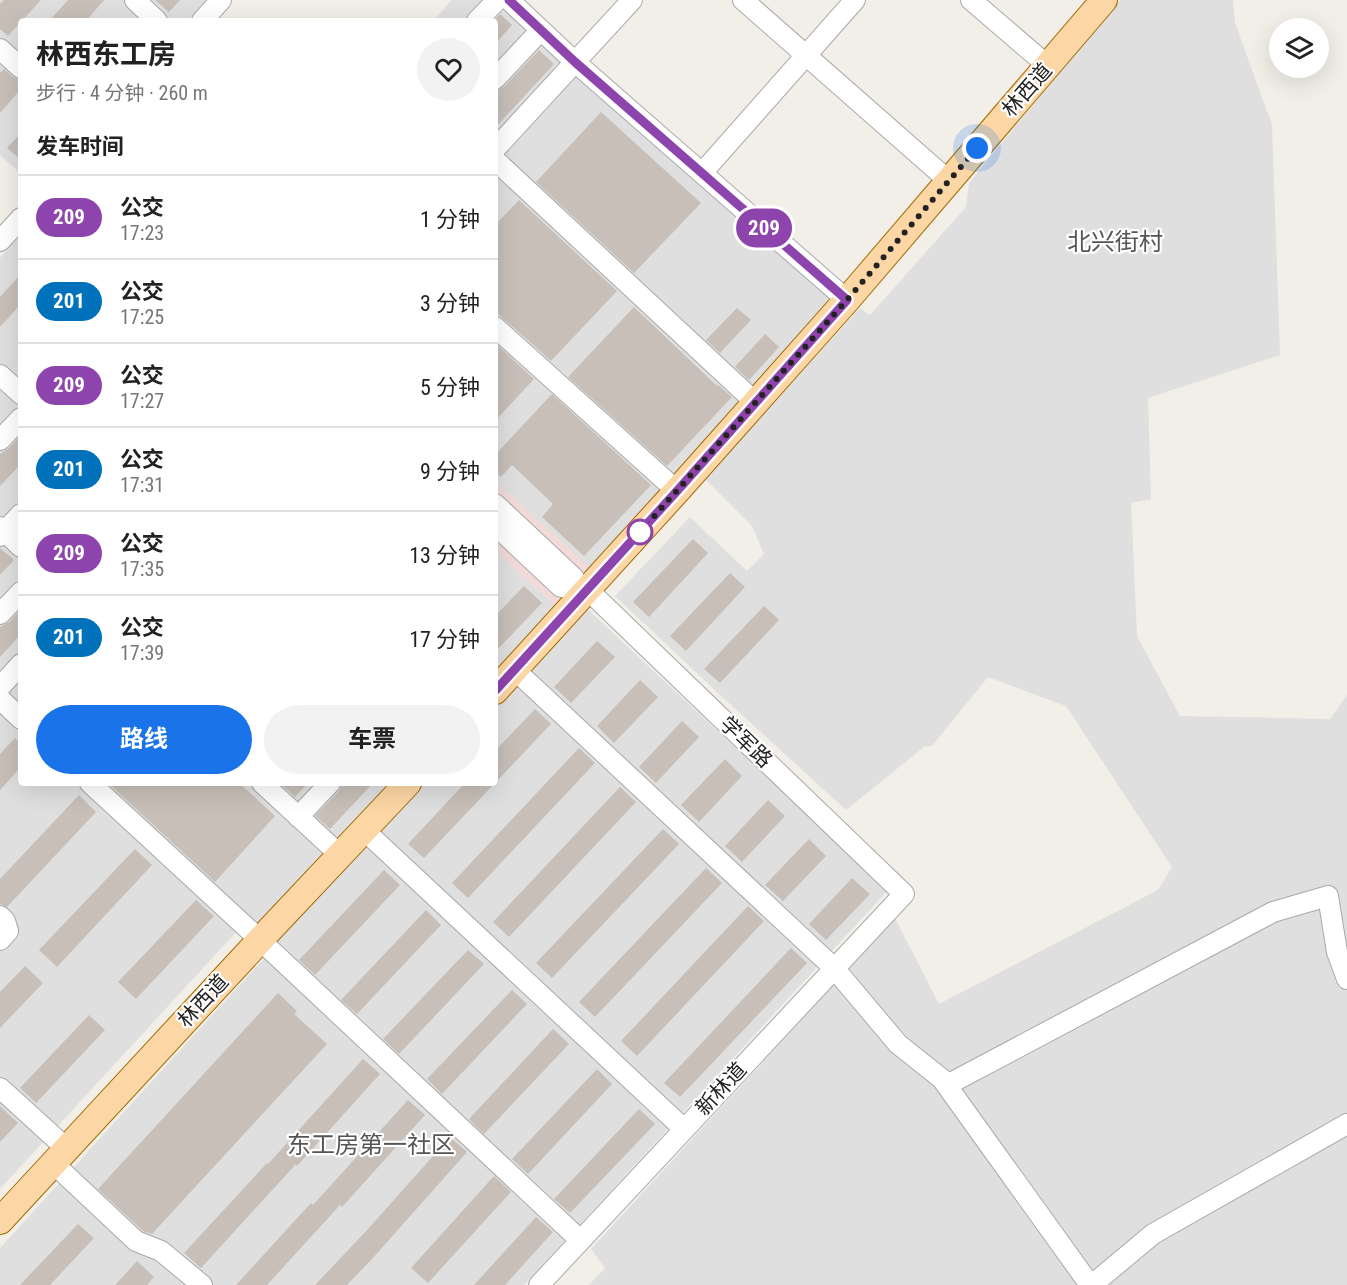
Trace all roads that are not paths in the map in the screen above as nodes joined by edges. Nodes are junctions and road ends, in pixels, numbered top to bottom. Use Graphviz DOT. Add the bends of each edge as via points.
graph roads {
  1 [pos="135,0"];
  2 [pos="221,0"];
  3 [pos="497,0"];
  4 [pos="508,0"];
  5 [pos="632,0"];
  6 [pos="743,0"];
  7 [pos="855,0"];
  8 [pos="971,0"];
  9 [pos="1104,0"];
  10 [pos="154,18"];
  11 [pos="205,18"];
  12 [pos="480,18"];
  13 [pos="541,30"];
  14 [pos="0,49"];
  15 [pos="806,55"];
  16 [pos="575,62"];
  17 [pos="18,65"];
  18 [pos="1048,66"];
  19 [pos="498,76"];
  20 [pos="498,146"];
  21 [pos="498,163"];
  22 [pos="702,173"];
  23 [pos="949,181"];
  24 [pos="18,223"];
  25 [pos="0,241"];
  26 [pos="847,300"];
  27 [pos="498,330"];
  28 [pos="0,375"];
  29 [pos="18,391"];
  30 [pos="756,403"];
  31 [pos="18,421"];
  32 [pos="0,440"];
  33 [pos="677,491"];
  34 [pos="498,507"];
  35 [pos="18,517"];
  36 [pos="498,528"];
  37 [pos="2,532"];
  38 [pos="18,545"];
  39 [pos="580,587"];
  40 [pos="18,595"];
  41 [pos="0,615"];
  42 [pos="18,667"];
  43 [pos="515,670"];
  44 [pos="0,687"];
  45 [pos="498,688"];
  46 [pos="0,699"];
  47 [pos="18,716"];
  48 [pos="93,786"];
  49 [pos="265,786"];
  50 [pos="327,786"];
  51 [pos="405,786"];
  52 [pos="298,817"];
  53 [pos="364,830"];
  54 [pos="340,855"];
  55 [pos="904,894"];
  56 [pos="0,916"];
  57 [pos="0,940"];
  58 [pos="260,940"];
  59 [pos="834,968"];
  60 [pos="1347,980"];
  61 [pos="947,1085"];
  62 [pos="0,1088"];
  63 [pos="1347,1124"];
  64 [pos="684,1130"];
  65 [pos="60,1156"];
  66 [pos="0,1221"];
  67 [pos="580,1240"];
  68 [pos="202,1285"];
  69 [pos="539,1285"];
  70 [pos="1091,1285"];
  1 -- 10 [label="street"];
  2 -- 11 [label="street"];
  3 -- 12 [label="street"];
  4 -- 13 [label="street"];
  5 -- 16 [label="street"];
  6 -- 15 [label="street"];
  7 -- 15 [label="street"];
  8 -- 18 [label="street"];
  9 -- 18 [label="main road, 林西道"];
  13 -- 16 [label="street"];
  13 -- 19 [label="street"];
  14 -- 17 [label="street"];
  15 -- 22 [label="street"];
  15 -- 23 [label="street"];
  16 -- 20 [label="street"];
  16 -- 22 [label="street"];
  18 -- 23 [label="main road, 林西道"];
  21 -- 30 [label="street"];
  22 -- 26 [label="street"];
  23 -- 26 [label="main road, 林西道"];
  24 -- 25 [label="street"];
  26 -- 30 [label="main road, 林西道"];
  27 -- 33 [label="street"];
  28 -- 29 [label="street"];
  30 -- 33 [label="main road, 林西道"];
  31 -- 32 [label="street"];
  33 -- 39 [label="main road, 林西道"];
  34 -- 39 [label="street"];
  35 -- 37 [label="street"];
  36 -- 39 [label="street" via="561,587"];
  37 -- 38 [label="street"];
  39 -- 43 [label="main road, 林西道"];
  39 -- 55 [label="street, 学军路"];
  40 -- 41 [label="street"];
  42 -- 44 [label="street"];
  43 -- 45 [label="main road, 林西道"];
  43 -- 59 [label="street"];
  46 -- 47 [label="street"];
  48 -- 58 [label="street"];
  49 -- 52 [label="street"];
  50 -- 52 [label="street"];
  51 -- 53 [label="main road, 林西道"];
  52 -- 54 [label="street"];
  53 -- 54 [label="main road, 林西道"];
  53 -- 64 [label="street"];
  54 -- 58 [label="main road, 林西道"];
  55 -- 59 [label="street, 新林道"];
  56 -- 57 [label="street" via="8,931"];
  58 -- 65 [label="main road, 林西道"];
  58 -- 67 [label="street"];
  59 -- 61 [label="street" via="898,1044"];
  59 -- 64 [label="street, 新林道"];
  60 -- 61 [label="street" via="1337,951 1328,896 1273,912"];
  61 -- 70 [label="street"];
  62 -- 65 [label="street"];
  63 -- 70 [label="street" via="1153,1234"];
  64 -- 67 [label="street, 新林道"];
  65 -- 66 [label="main road, 林西道"];
  65 -- 68 [label="street" via="136,1241 161,1251"];
  67 -- 69 [label="street, 新林道"];
}
